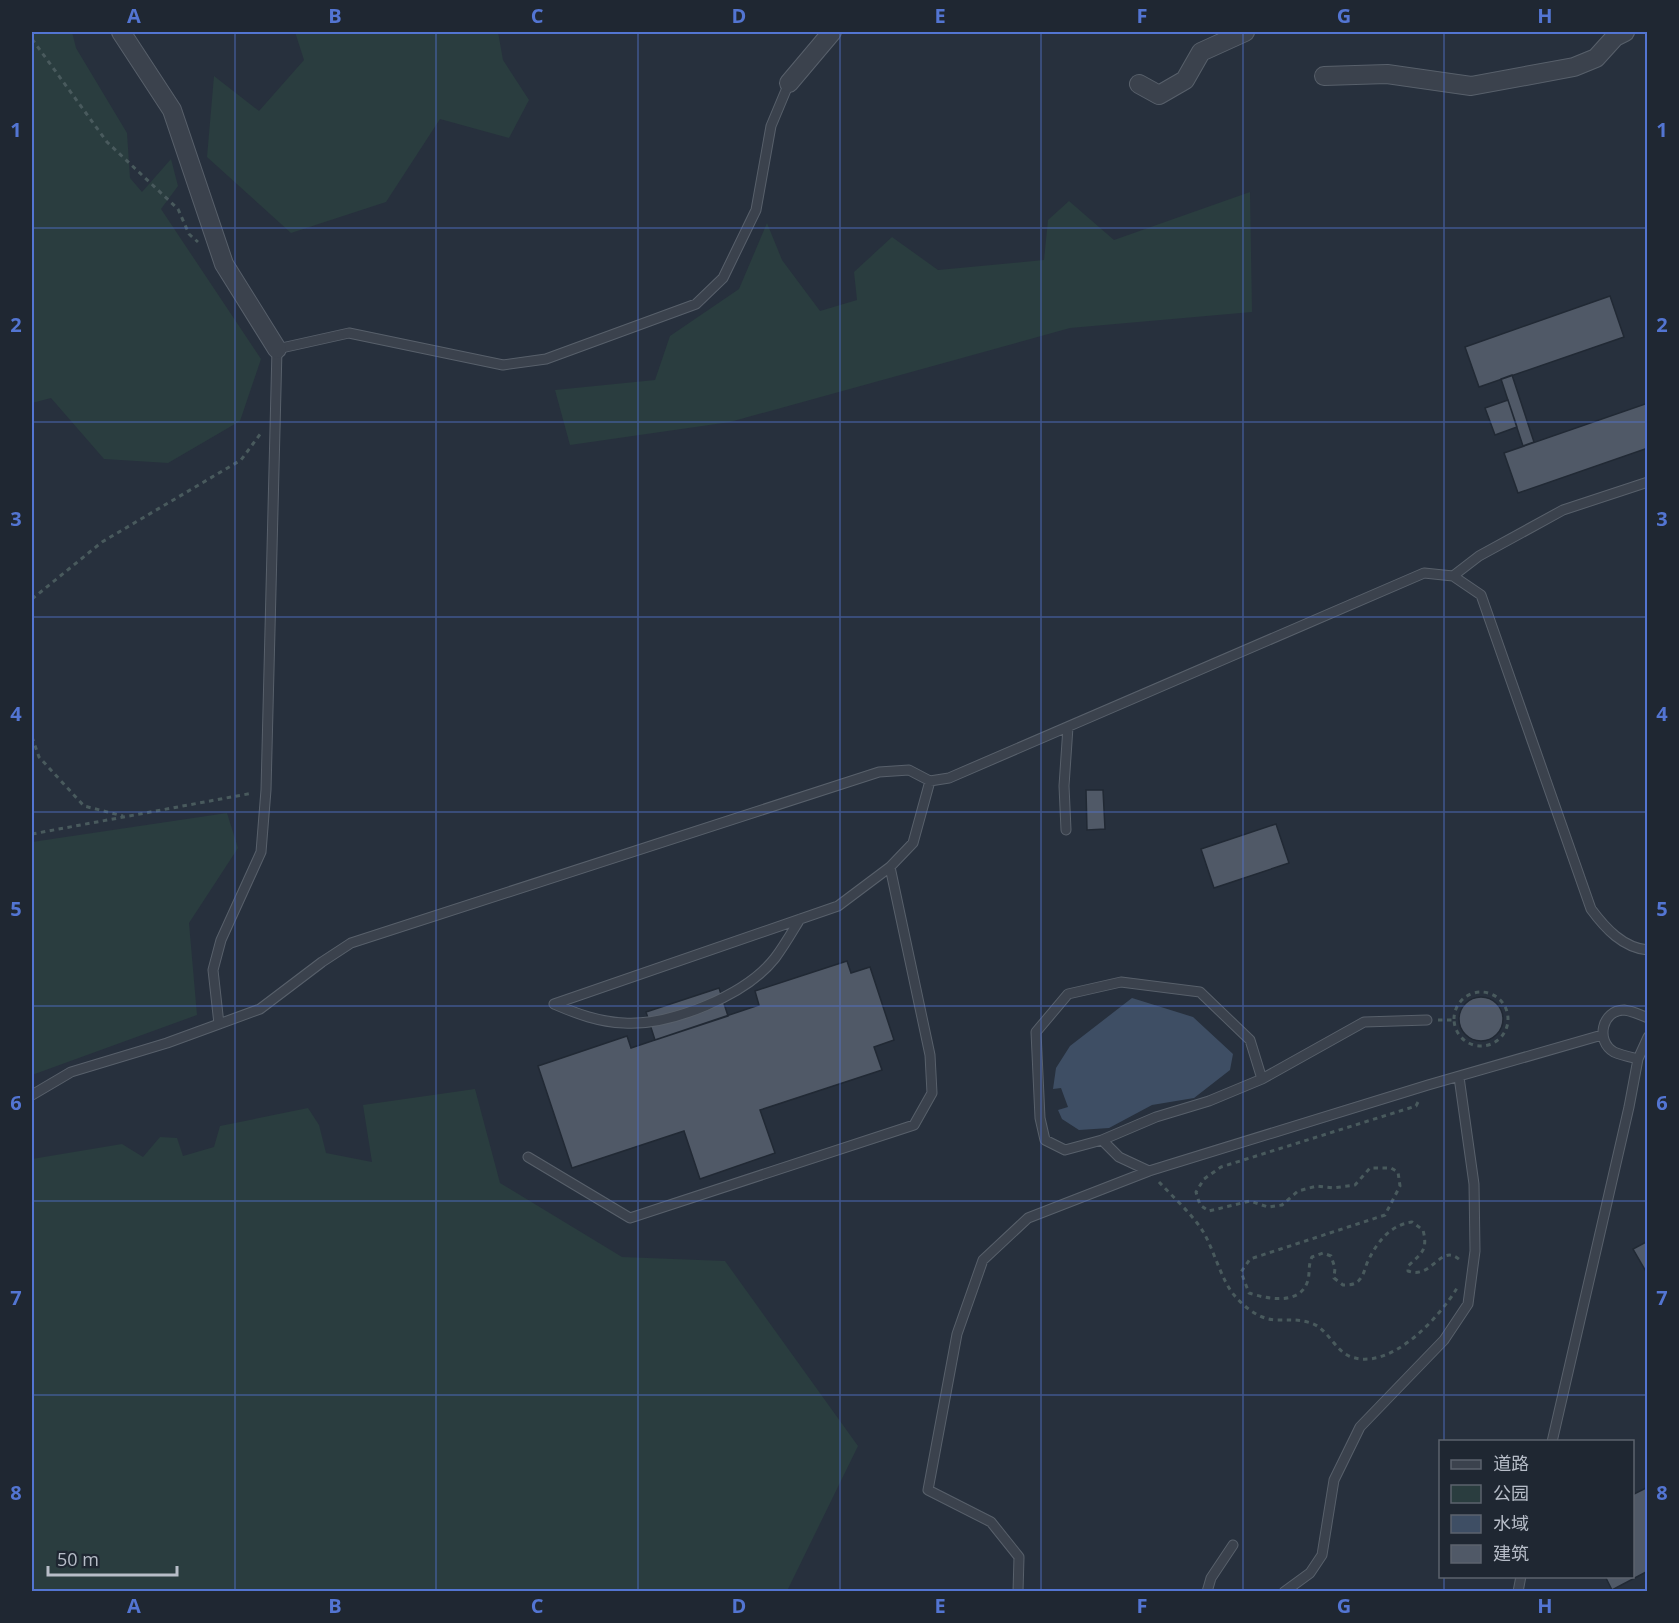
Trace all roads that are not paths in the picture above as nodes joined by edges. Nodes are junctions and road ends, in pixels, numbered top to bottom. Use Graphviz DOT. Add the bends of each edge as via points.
graph roads {
  1 [pos="121,32"];
  2 [pos="832,32"];
  3 [pos="1245,32"];
  4 [pos="1625,32"];
  5 [pos="1324,76"];
  6 [pos="789,83"];
  7 [pos="1139,84"];
  8 [pos="277,349"];
  9 [pos="1647,482"];
  10 [pos="1453,576"];
  11 [pos="1068,727"];
  12 [pos="930,781"];
  13 [pos="1066,830"];
  14 [pos="890,867"];
  15 [pos="800,919"];
  16 [pos="1647,950"];
  17 [pos="1647,1018"];
  18 [pos="1427,1020"];
  19 [pos="219,1024"];
  20 [pos="1602,1035"];
  21 [pos="1647,1037"];
  22 [pos="1638,1059"];
  23 [pos="1459,1077"];
  24 [pos="1262,1078"];
  25 [pos="32,1095"];
  26 [pos="1102,1140"];
  27 [pos="528,1157"];
  28 [pos="1149,1171"];
  29 [pos="1552,1440"];
  30 [pos="1233,1545"];
  31 [pos="1018,1592"];
  32 [pos="1207,1592"];
  33 [pos="1284,1592"];
  1 -- 8 [label="street" via="172,110 224,264"];
  2 -- 6 [label="street"];
  3 -- 7 [label="street" via="1201,52 1185,80 1159,95"];
  4 -- 5 [label="street" via="1596,58 1574,67 1472,86 1387,74"];
  6 -- 8 [label="lane" via="771,126 756,210 723,279 696,304 546,359 503,365 349,333"];
  8 -- 19 [label="lane" via="266,790 261,852 221,940 213,970"];
  9 -- 10 [label="lane" via="1563,510 1479,556"];
  10 -- 11 [label="lane" via="1424,573"];
  10 -- 16 [label="lane" via="1481,595 1591,909 1608,932"];
  11 -- 12 [label="lane" via="949,778"];
  11 -- 13 [label="lane"];
  12 -- 14 [label="lane" via="913,843"];
  12 -- 19 [label="lane" via="909,770 879,772 351,943 260,1009"];
  14 -- 15 [label="lane" via="838,906"];
  14 -- 27 [label="lane" via="930,1055 932,1093 914,1125 630,1218"];
  15 -- 15 [label="lane" via="789,923 554,1004 586,1018 624,1023 654,1023 686,1012 741,987 774,959"];
  17 -- 20 [label="lane" via="1622,1010 1611,1014"];
  18 -- 24 [label="lane" via="1364,1022"];
  19 -- 25 [label="lane" via="71,1072"];
  20 -- 22 [label="lane" via="1612,1051"];
  20 -- 23 [label="lane"];
  21 -- 22 [label="lane"];
  22 -- 29 [label="lane"];
  23 -- 28 [label="lane"];
  23 -- 33 [label="lane" via="1474,1184 1475,1251 1468,1304 1444,1340 1360,1427 1334,1480 1322,1555 1310,1573"];
  24 -- 26 [label="lane"];
  24 -- 26 [label="lane" via="1250,1040 1200,992 1121,982 1068,994 1036,1032 1040,1118 1045,1140 1065,1150"];
  26 -- 28 [label="lane" via="1119,1157"];
  28 -- 31 [label="lane" via="1028,1218 983,1260 957,1334 928,1490 991,1522 1019,1557"];
  30 -- 32 [label="lane" via="1211,1578"];
}
